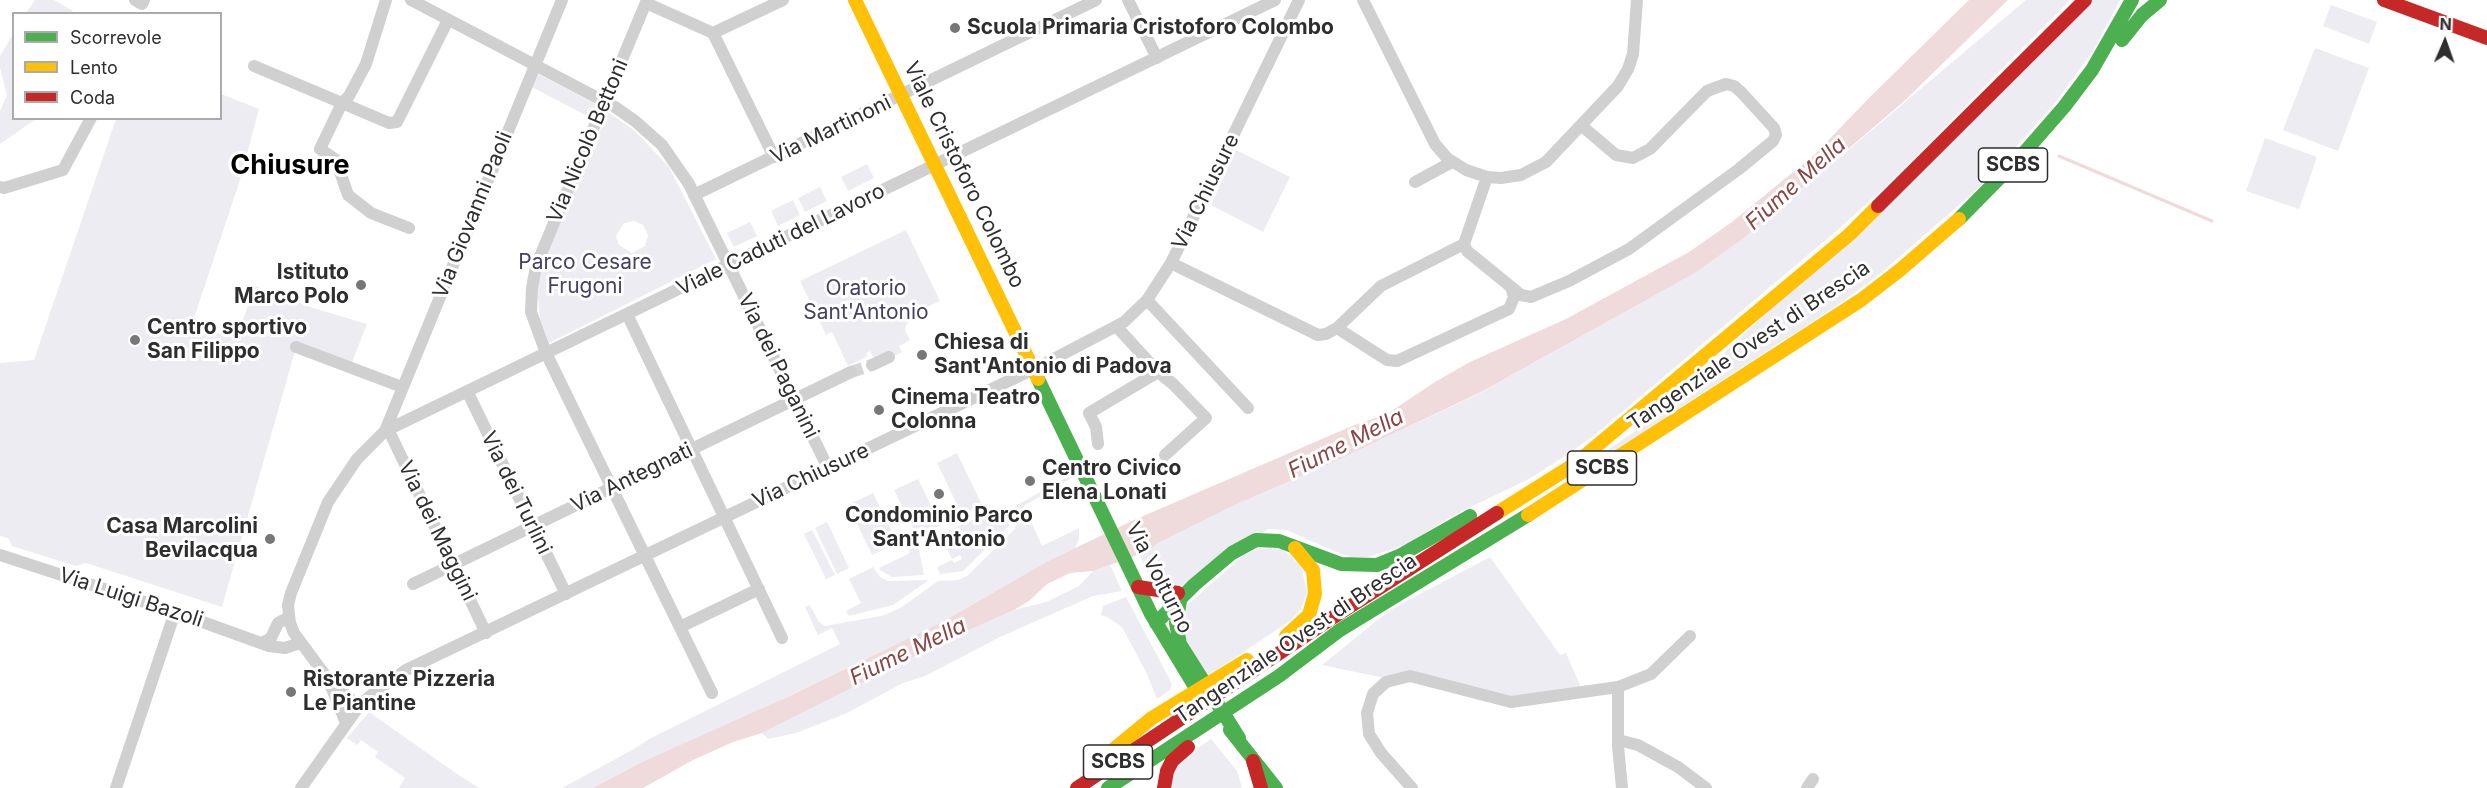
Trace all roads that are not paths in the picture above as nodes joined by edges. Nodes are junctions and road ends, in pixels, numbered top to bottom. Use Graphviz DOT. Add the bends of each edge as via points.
graph roads {
  1 [pos="386,0"];
  2 [pos="411,0"];
  3 [pos="562,0"];
  4 [pos="783,0"];
  5 [pos="855,0"];
  6 [pos="1096,0"];
  7 [pos="1128,0"];
  8 [pos="1275,0"];
  9 [pos="1299,0"];
  10 [pos="1363,0"];
  11 [pos="1637,0"];
  12 [pos="2085,0"];
  13 [pos="2132,0"];
  14 [pos="2160,0"];
  15 [pos="2384,0"];
  16 [pos="646,1"];
  17 [pos="448,20"];
  18 [pos="713,33"];
  19 [pos="2487,38"];
  20 [pos="1157,58"];
  21 [pos="535,65"];
  22 [pos="254,66"];
  23 [pos="2092,70"];
  24 [pos="902,96"];
  25 [pos="604,102"];
  26 [pos="342,103"];
  27 [pos="90,120"];
  28 [pos="1582,126"];
  29 [pos="774,157"];
  30 [pos="1452,162"];
  31 [pos="935,165"];
  32 [pos="1487,177"];
  33 [pos="1415,182"];
  34 [pos="0,187"];
  35 [pos="694,195"];
  36 [pos="409,228"];
  37 [pos="1464,244"];
  38 [pos="1171,263"];
  39 [pos="729,265"];
  40 [pos="1511,287"];
  41 [pos="1147,300"];
  42 [pos="627,314"];
  43 [pos="1117,327"];
  44 [pos="1337,328"];
  45 [pos="296,347"];
  46 [pos="546,353"];
  47 [pos="889,357"];
  48 [pos="872,365"];
  49 [pos="1034,369"];
  50 [pos="851,372"];
  51 [pos="1158,372"];
  52 [pos="402,387"];
  53 [pos="467,391"];
  54 [pos="795,399"];
  55 [pos="1248,408"];
  56 [pos="386,430"];
  57 [pos="1098,444"];
  58 [pos="692,449"];
  59 [pos="1165,455"];
  60 [pos="828,468"];
  61 [pos="612,488"];
  62 [pos="1533,492"];
  63 [pos="724,517"];
  64 [pos="533,526"];
  65 [pos="1292,546"];
  66 [pos="0,555"];
  67 [pos="645,556"];
  68 [pos="453,564"];
  69 [pos="413,584"];
  70 [pos="1137,586"];
  71 [pos="759,589"];
  72 [pos="566,594"];
  73 [pos="1179,597"];
  74 [pos="176,612"];
  75 [pos="289,617"];
  76 [pos="1154,618"];
  77 [pos="680,627"];
  78 [pos="1340,630"];
  79 [pos="486,633"];
  80 [pos="1690,636"];
  81 [pos="782,638"];
  82 [pos="262,643"];
  83 [pos="300,643"];
  84 [pos="1185,662"];
  85 [pos="328,679"];
  86 [pos="1618,687"];
  87 [pos="712,693"];
  88 [pos="360,706"];
  89 [pos="346,723"];
  90 [pos="1618,740"];
  91 [pos="1253,761"];
  92 [pos="116,788"];
  93 [pos="301,788"];
  94 [pos="1069,788"];
  95 [pos="1077,788"];
  96 [pos="1108,788"];
  97 [pos="1164,788"];
  98 [pos="1260,788"];
  99 [pos="1276,788"];
  100 [pos="1412,788"];
  101 [pos="1622,788"];
  102 [pos="1706,788"];
  1 -- 26 [label="street" via="366,64"];
  2 -- 17 [label="street, Via dei Paganini"];
  3 -- 21 [label="street, Via Giovanni Paoli"];
  4 -- 18 [label="street"];
  5 -- 24 [label="main road, Viale Cristoforo Colombo"];
  6 -- 24 [label="street, Via Martinoni"];
  7 -- 20 [label="street"];
  8 -- 20 [label="street, Viale Caduti del Lavoro"];
  9 -- 38 [label="street, Via Chiusure"];
  10 -- 30 [label="street" via="1428,134"];
  11 -- 28 [label="street" via="1635,47 1628,69"];
  12 -- 62 [label="main road, Tangenziale Ovest di Brescia / SCBS" via="1850,234 1575,464"];
  13 -- 23 [label="main road, Tangenziale Ovest di Brescia / SCBS"];
  14 -- 23 [label="main road"];
  15 -- 19 [label="main road"];
  16 -- 18 [label="street"];
  16 -- 25 [label="street, Via Nicolò Bettoni"];
  17 -- 21 [label="street, Via dei Paganini"];
  17 -- 26 [label="street" via="397,122 389,123"];
  18 -- 29 [label="street"];
  20 -- 31 [label="street, Viale Caduti del Lavoro"];
  21 -- 25 [label="street, Via dei Paganini"];
  21 -- 52 [label="street, Via Giovanni Paoli"];
  22 -- 26 [label="street"];
  23 -- 78 [label="main road, Tangenziale Ovest di Brescia / SCBS" via="2023,154 1964,214 1861,300 1586,479"];
  24 -- 29 [label="street, Via Martinoni"];
  24 -- 31 [label="main road, Viale Cristoforo Colombo"];
  25 -- 35 [label="street, Via dei Paganini" via="635,120 662,145"];
  25 -- 46 [label="street, Via Nicolò Bettoni" via="536,266 531,312"];
  26 -- 36 [label="street" via="320,149 336,160 348,195 371,213"];
  27 -- 34 [label="street" via="63,170"];
  28 -- 32 [label="street" via="1534,170 1515,177"];
  28 -- 40 [label="street" via="1616,155 1633,158 1650,149 1707,91 1726,84 1741,92 1776,135 1739,169 1629,249 1531,297"];
  29 -- 35 [label="street, Via Martinoni"];
  30 -- 32 [label="street"];
  30 -- 33 [label="street"];
  31 -- 39 [label="street, Viale Caduti del Lavoro"];
  31 -- 49 [label="main road, Viale Cristoforo Colombo"];
  32 -- 37 [label="street"];
  35 -- 39 [label="street, Via dei Paganini"];
  37 -- 40 [label="street" via="1467,252"];
  37 -- 44 [label="street" via="1381,286"];
  38 -- 41 [label="street, Via Chiusure"];
  38 -- 44 [label="street" via="1318,335"];
  39 -- 42 [label="street, Viale Caduti del Lavoro"];
  39 -- 54 [label="street, Via dei Paganini"];
  40 -- 44 [label="street" via="1514,297 1509,309 1397,361 1387,360"];
  41 -- 43 [label="street, Via Chiusure"];
  41 -- 55 [label="street"];
  42 -- 46 [label="street, Viale Caduti del Lavoro"];
  42 -- 58 [label="street"];
  43 -- 49 [label="street, Via Chiusure"];
  43 -- 51 [label="street"];
  45 -- 52 [label="street"];
  46 -- 53 [label="street, Viale Caduti del Lavoro"];
  46 -- 61 [label="street, Via Nicolò Bettoni"];
  47 -- 48 [label="street"];
  49 -- 60 [label="street, Via Chiusure"];
  49 -- 70 [label="main road, Via Volturno"];
  50 -- 54 [label="street, Via Antegnati"];
  51 -- 57 [label="street" via="1089,413"];
  51 -- 59 [label="street" via="1206,418"];
  52 -- 56 [label="street, Via Giovanni Paoli"];
  53 -- 56 [label="street, Viale Caduti del Lavoro"];
  53 -- 64 [label="street, Via dei Turlini"];
  54 -- 58 [label="street, Via Antegnati"];
  54 -- 60 [label="street, Via dei Paganini"];
  56 -- 68 [label="street, Via dei Maggini"];
  56 -- 75 [label="street, Viale Caduti del Lavoro" via="357,459 328,502 291,593"];
  58 -- 61 [label="street, Via Antegnati"];
  58 -- 63 [label="street"];
  60 -- 63 [label="street, Via Chiusure"];
  61 -- 64 [label="street, Via Antegnati"];
  61 -- 67 [label="street, Via Nicolò Bettoni"];
  62 -- 65 [label="main road" via="1467,517 1377,565 1341,564"];
  62 -- 95 [label="main road, Tangenziale Ovest di Brescia / SCBS" via="1332,618"];
  63 -- 67 [label="street, Via Chiusure"];
  63 -- 71 [label="street"];
  64 -- 68 [label="street, Via Antegnati"];
  64 -- 72 [label="street, Via dei Turlini"];
  65 -- 73 [label="main road" via="1256,540 1232,554"];
  65 -- 94 [label="main road" via="1309,562 1316,580 1313,607 1304,622 1152,718"];
  66 -- 74 [label="street, Via Luigi Bazoli"];
  67 -- 72 [label="street, Via Chiusure"];
  67 -- 77 [label="street, Via Nicolò Bettoni"];
  68 -- 69 [label="street, Via Antegnati"];
  68 -- 79 [label="street, Via dei Maggini"];
  70 -- 73 [label="main road"];
  70 -- 76 [label="main road, Via Volturno"];
  71 -- 77 [label="street"];
  71 -- 81 [label="street"];
  72 -- 79 [label="street, Via Chiusure"];
  73 -- 76 [label="main road"];
  73 -- 84 [label="main road" via="1177,632"];
  74 -- 82 [label="street, Via Luigi Bazoli"];
  74 -- 92 [label="street"];
  75 -- 82 [label="street" via="278,623 271,638"];
  75 -- 83 [label="street"];
  76 -- 84 [label="main road, Via Volturno"];
  77 -- 87 [label="street, Via Nicolò Bettoni"];
  78 -- 96 [label="main road, Tangenziale Ovest di Brescia / SCBS" via="1279,676"];
  78 -- 97 [label="main road" via="1316,659 1179,753 1167,771"];
  79 -- 88 [label="street, Via Chiusure" via="396,676"];
  80 -- 86 [label="street" via="1651,674"];
  82 -- 83 [label="street, Via Luigi Bazoli" via="280,648"];
  83 -- 85 [label="street"];
  84 -- 91 [label="main road" via="1233,726"];
  85 -- 88 [label="street"];
  85 -- 89 [label="street"];
  86 -- 90 [label="street"];
  86 -- 100 [label="street" via="1511,702 1410,676 1386,682 1373,694 1367,713 1370,734"];
  88 -- 89 [label="street, Via Chiusure"];
  89 -- 93 [label="street, Via Chiusure"];
  90 -- 101 [label="street"];
  90 -- 102 [label="street" via="1638,745"];
  91 -- 98 [label="main road"];
  91 -- 99 [label="main road"];
}
